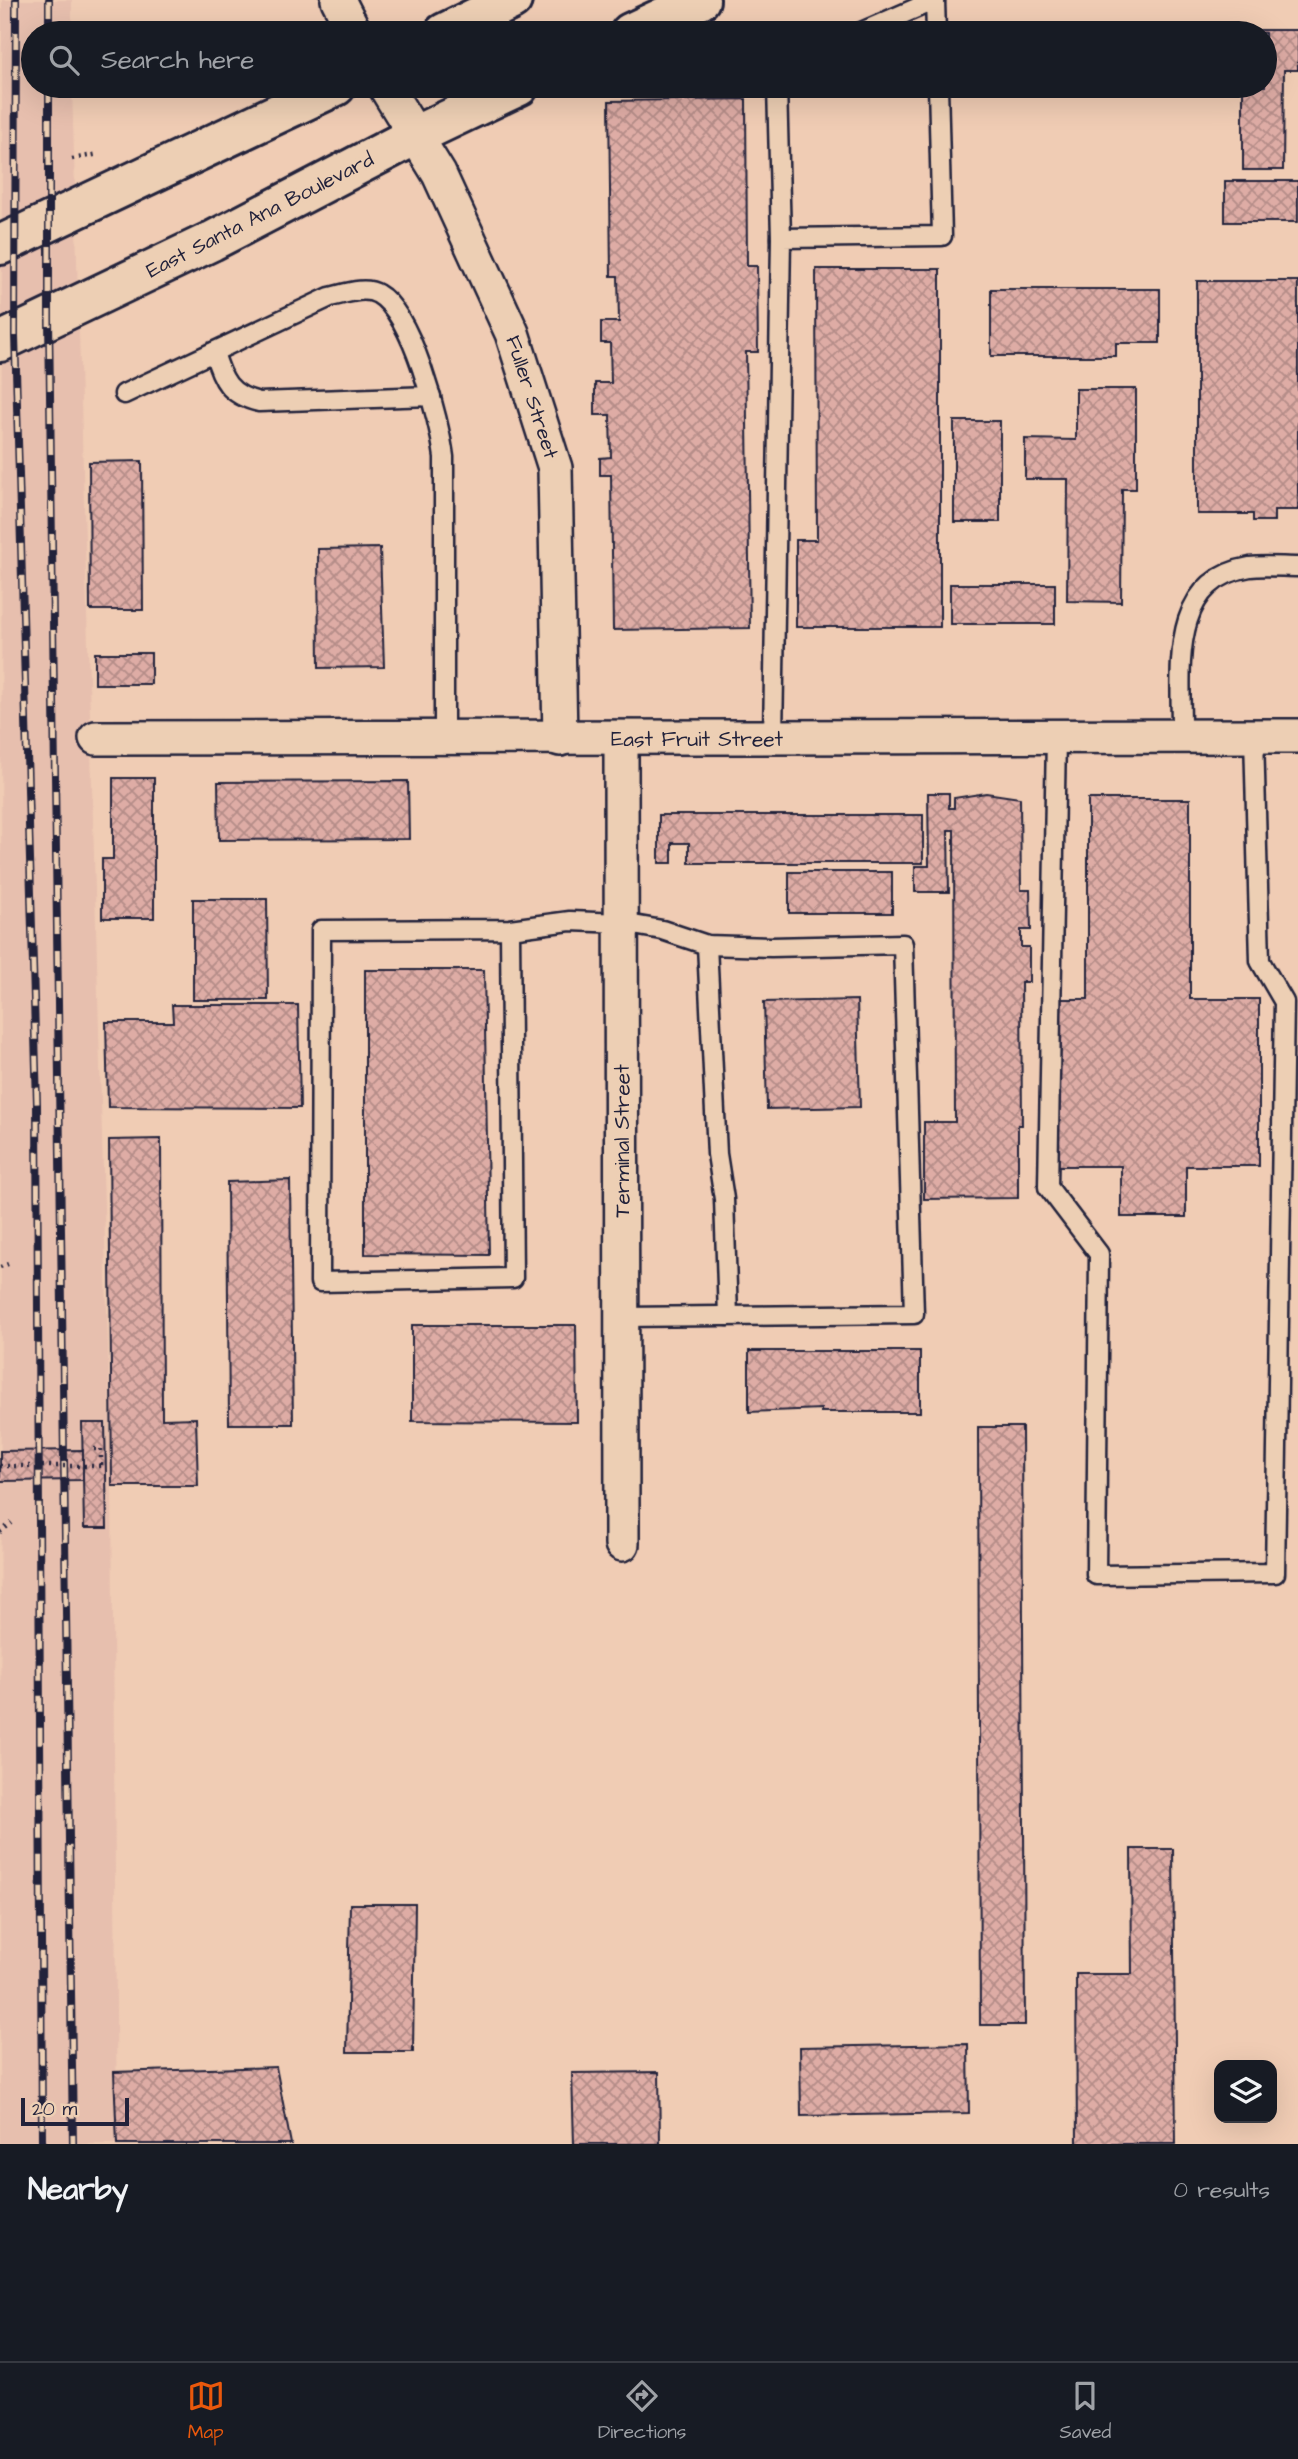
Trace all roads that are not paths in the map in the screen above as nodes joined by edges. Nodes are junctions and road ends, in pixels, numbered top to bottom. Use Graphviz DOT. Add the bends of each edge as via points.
graph roads {
  1 [pos="338,0"];
  2 [pos="512,0"];
  3 [pos="700,0"];
  4 [pos="935,0"];
  5 [pos="349,21"];
  6 [pos="469,21"];
  7 [pos="655,21"];
  8 [pos="887,21"];
  9 [pos="936,21"];
  10 [pos="311,98"];
  11 [pos="392,98"];
  12 [pos="494,98"];
  13 [pos="777,98"];
  14 [pos="938,98"];
  15 [pos="414,136"];
  16 [pos="781,238"];
  17 [pos="0,245"];
  18 [pos="0,342"];
  19 [pos="214,352"];
  20 [pos="124,394"];
  21 [pos="431,396"];
  22 [pos="1298,567"];
  23 [pos="1254,736"];
  24 [pos="1298,736"];
  25 [pos="1056,737"];
  26 [pos="1181,737"];
  27 [pos="96,738"];
  28 [pos="444,738"];
  29 [pos="774,738"];
  30 [pos="560,739"];
  31 [pos="621,739"];
  32 [pos="622,923"];
  33 [pos="510,929"];
  34 [pos="707,945"];
  35 [pos="727,1316"];
  36 [pos="622,1317"];
  37 [pos="622,1544"];
  1 -- 5 [label="street"];
  2 -- 6 [label="main road"];
  3 -- 7 [label="main road"];
  4 -- 8 [label="lane"];
  4 -- 9 [label="lane"];
  10 -- 17 [label="main road"];
  11 -- 15 [label="street, Fuller Street"];
  12 -- 15 [label="main road, East Santa Ana Boulevard"];
  13 -- 16 [label="lane"];
  14 -- 16 [label="lane" via="942,236"];
  15 -- 18 [label="main road, East Santa Ana Boulevard" via="212,242"];
  15 -- 30 [label="street, Fuller Street" via="439,174 512,333 555,468"];
  16 -- 29 [label="lane"];
  19 -- 20 [label="lane"];
  19 -- 21 [label="lane" via="228,388 260,402"];
  19 -- 21 [label="lane" via="330,297 376,292 390,304 403,326"];
  21 -- 28 [label="lane" via="444,457"];
  22 -- 26 [label="lane" via="1250,567 1228,573 1205,589 1188,612 1182,638"];
  23 -- 24 [label="street, East Fruit Street"];
  23 -- 25 [label="lane" via="1260,961 1284,1002 1275,1573 1110,1575 1096,1575 1099,1254 1048,1187"];
  23 -- 26 [label="street, East Fruit Street"];
  25 -- 26 [label="street, East Fruit Street"];
  25 -- 29 [label="street, East Fruit Street"];
  27 -- 28 [label="street, East Fruit Street"];
  28 -- 30 [label="street, East Fruit Street"];
  29 -- 31 [label="street, East Fruit Street"];
  30 -- 31 [label="street, East Fruit Street"];
  31 -- 32 [label="street, Terminal Street"];
  32 -- 33 [label="lane" via="570,921"];
  32 -- 34 [label="lane"];
  32 -- 36 [label="street, Terminal Street"];
  33 -- 33 [label="lane" via="513,1278 320,1282 321,930"];
  34 -- 35 [label="lane"];
  34 -- 35 [label="lane" via="903,944 914,1314"];
  35 -- 36 [label="lane"];
  36 -- 37 [label="street, Terminal Street"];
}
